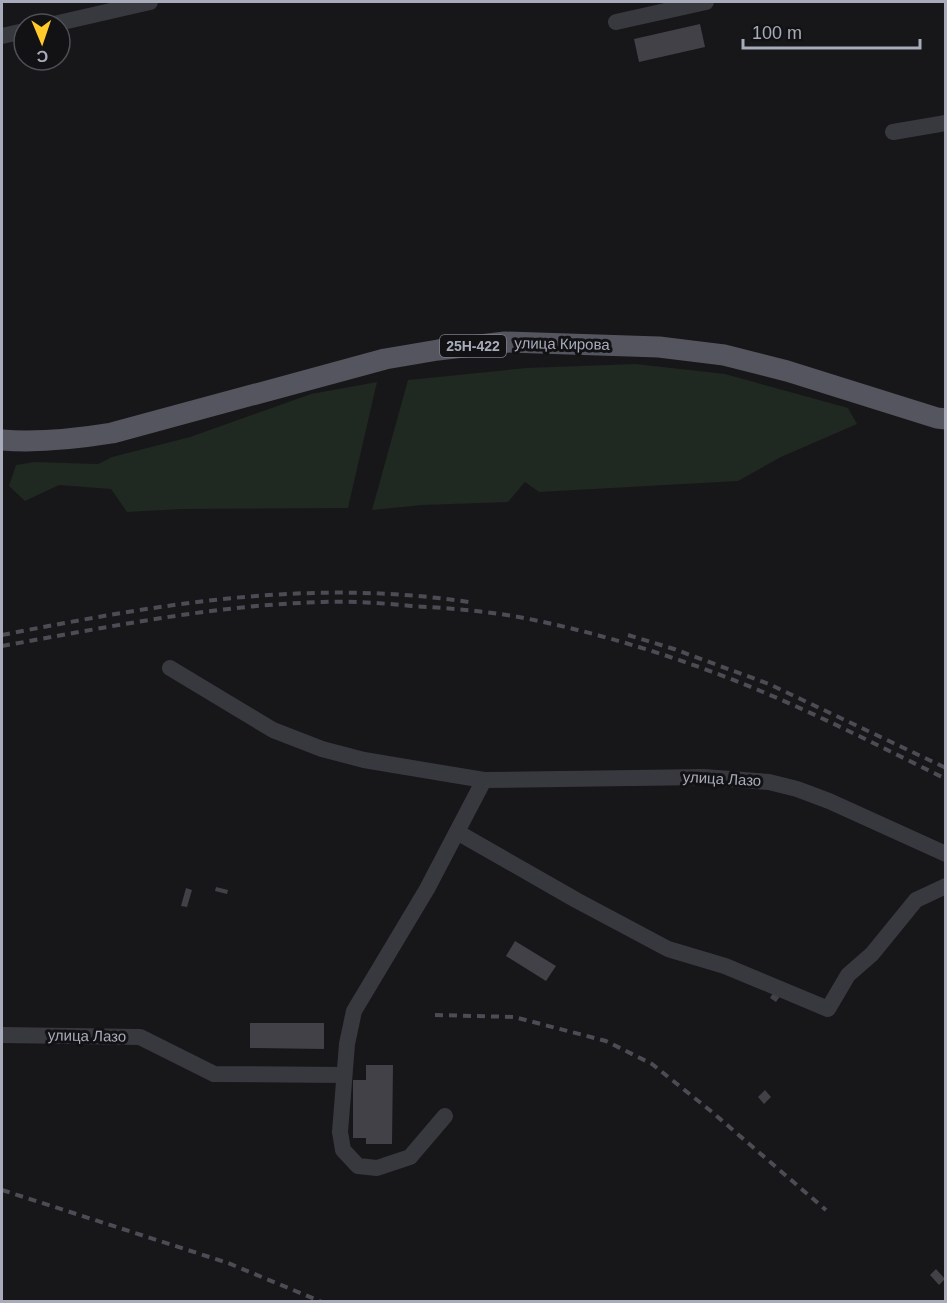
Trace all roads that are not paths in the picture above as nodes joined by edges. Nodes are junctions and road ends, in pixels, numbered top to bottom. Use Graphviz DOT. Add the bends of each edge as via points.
graph roads {
  1 [pos="150,2"];
  2 [pos="706,2"];
  3 [pos="72,20"];
  4 [pos="616,22"];
  5 [pos="945,123"];
  6 [pos="893,132"];
  7 [pos="945,419"];
  8 [pos="2,440"];
  9 [pos="170,668"];
  10 [pos="484,780"];
  11 [pos="457,832"];
  12 [pos="945,854"];
  13 [pos="945,886"];
  14 [pos="2,1035"];
  15 [pos="344,1075"];
  16 [pos="445,1116"];
  1 -- 3 [label="street"];
  2 -- 4 [label="street"];
  5 -- 6 [label="street"];
  7 -- 8 [label="main road, улица Кирова / 25Н-422" via="724,355 659,346 505,342 385,358 112,433 70,440"];
  9 -- 10 [label="street, улица Лазо" via="273,730 322,749"];
  10 -- 11 [label="street"];
  10 -- 12 [label="street, улица Лазо" via="704,777 769,782 829,801"];
  11 -- 13 [label="street" via="668,949 724,966 828,1009 848,975 872,954 916,900"];
  11 -- 15 [label="street" via="354,1011"];
  14 -- 15 [label="street, улица Лазо" via="140,1037 214,1074"];
  15 -- 16 [label="street" via="340,1132 343,1150 358,1166 377,1168 410,1157"];
}
